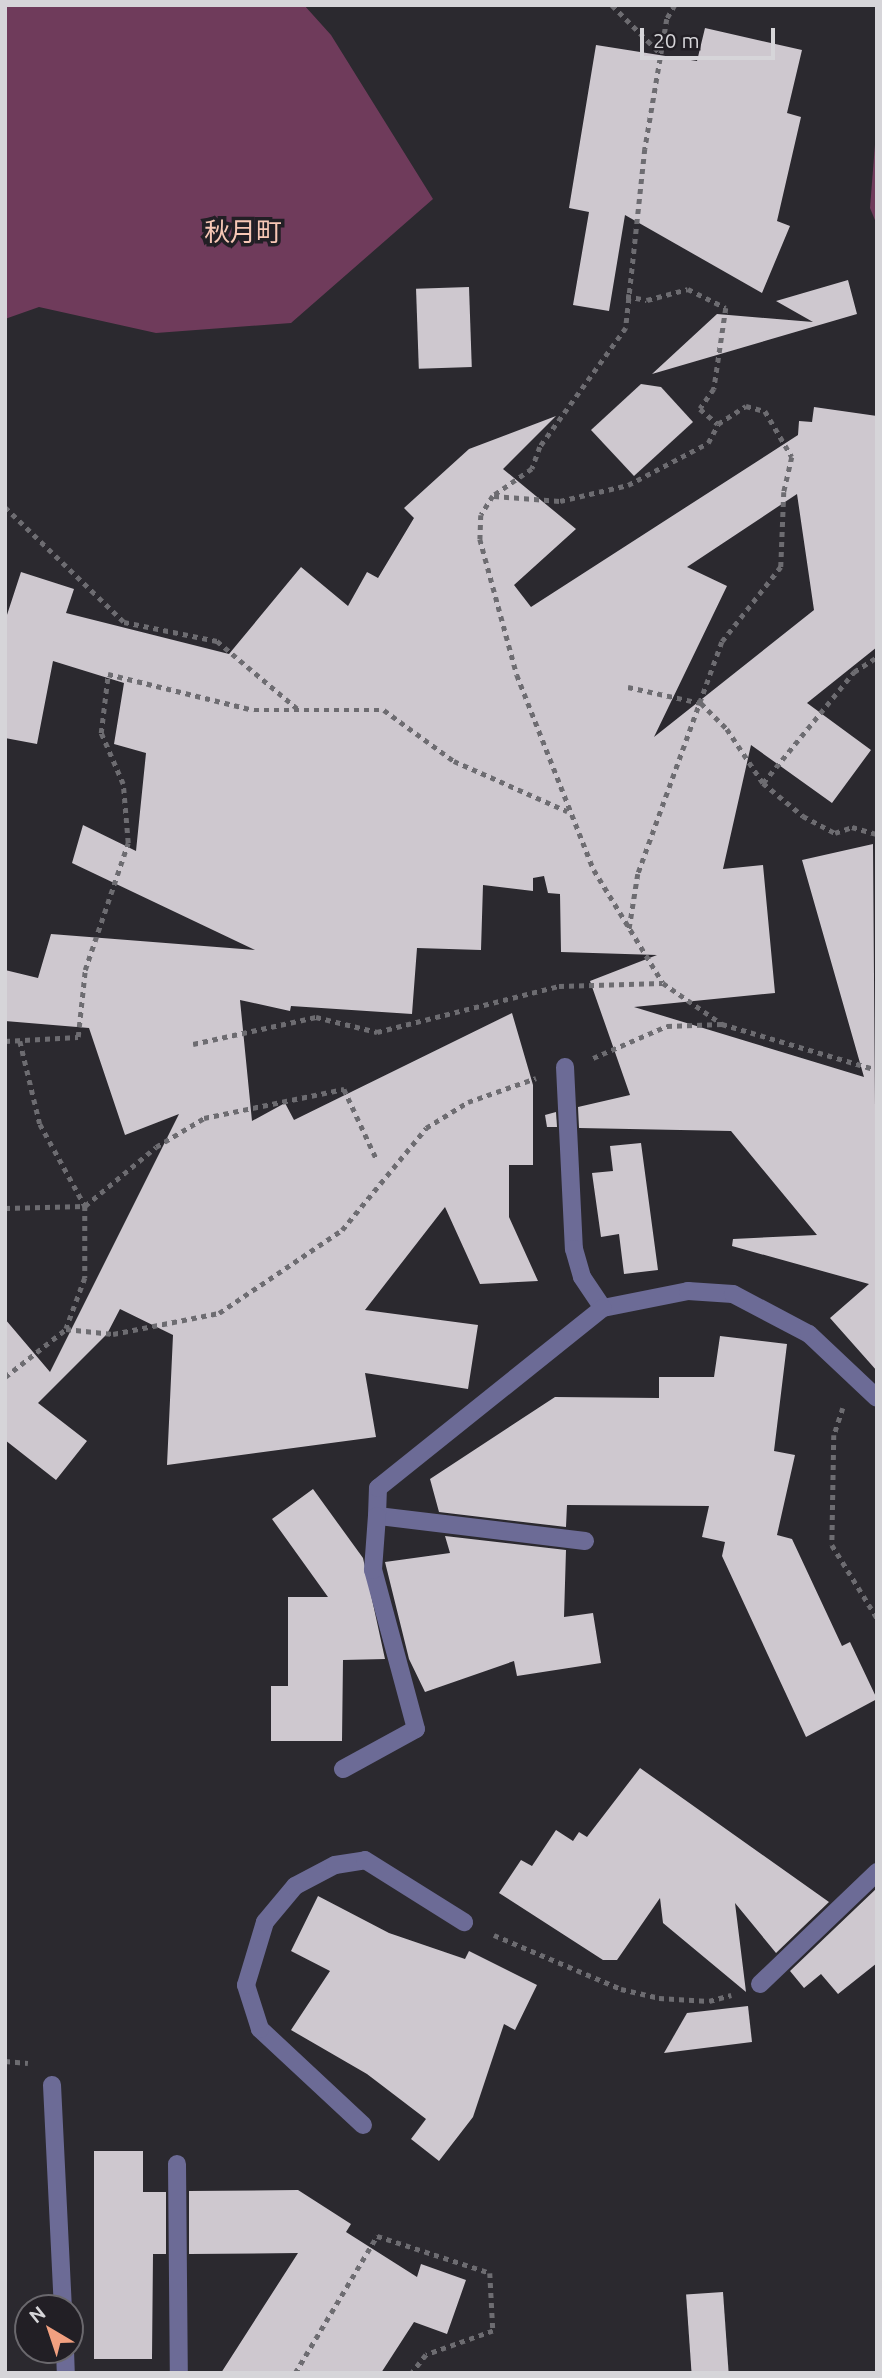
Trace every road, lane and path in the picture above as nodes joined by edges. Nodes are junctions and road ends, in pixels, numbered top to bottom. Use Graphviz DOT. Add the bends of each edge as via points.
graph roads {
  1 [pos="612,5"];
  2 [pos="675,5"];
  3 [pos="660,53"];
  4 [pos="626,296"];
  5 [pos="718,424"];
  6 [pos="493,496"];
  7 [pos="5,507"];
  8 [pos="877,657"];
  9 [pos="628,687"];
  10 [pos="701,704"];
  11 [pos="300,711"];
  12 [pos="763,783"];
  13 [pos="567,811"];
  14 [pos="877,834"];
  15 [pos="629,932"];
  16 [pos="663,983"];
  17 [pos="722,1024"];
  18 [pos="5,1041"];
  19 [pos="20,1041"];
  20 [pos="193,1044"];
  21 [pos="565,1067"];
  22 [pos="877,1070"];
  23 [pos="376,1158"];
  24 [pos="85,1206"];
  25 [pos="5,1208"];
  26 [pos="603,1308"];
  27 [pos="66,1329"];
  28 [pos="5,1377"];
  29 [pos="877,1398"];
  30 [pos="834,1435"];
  31 [pos="377,1516"];
  32 [pos="585,1541"];
  33 [pos="877,1618"];
  34 [pos="343,1769"];
  35 [pos="877,1872"];
  36 [pos="464,1922"];
  37 [pos="760,1984"];
  38 [pos="52,2085"];
  39 [pos="363,2125"];
  40 [pos="177,2164"];
  41 [pos="62,2294"];
  42 [pos="179,2373"];
  43 [pos="295,2373"];
  44 [pos="412,2373"];
  1 -- 3 [label="path"];
  2 -- 3 [label="path"];
  3 -- 4 [label="path"];
  4 -- 5 [label="path" via="647,300 688,289 726,308 714,389 700,409"];
  4 -- 6 [label="path" via="626,328 612,354 575,396 532,469"];
  5 -- 6 [label="path" via="708,443 628,485 560,500"];
  5 -- 10 [label="path" via="746,406 765,411 791,452 792,468 784,492 780,567 722,642"];
  6 -- 13 [label="path" via="481,515 480,539 517,675"];
  7 -- 11 [label="path" via="124,622 217,642"];
  8 -- 12 [label="path" via="854,671"];
  9 -- 10 [label="path"];
  10 -- 12 [label="path" via="727,729"];
  10 -- 15 [label="path" via="638,874"];
  11 -- 13 [label="path" via="384,710 454,761"];
  11 -- 19 [label="path" via="254,710 107,674 101,733 122,784 128,843 85,970 78,1037"];
  12 -- 14 [label="path" via="835,833 852,827"];
  13 -- 15 [label="path"];
  15 -- 16 [label="path"];
  16 -- 17 [label="path"];
  16 -- 20 [label="path" via="559,986 377,1032 316,1017"];
  17 -- 21 [label="path" via="667,1026"];
  17 -- 22 [label="path"];
  18 -- 19 [label="path"];
  19 -- 24 [label="path" via="40,1124"];
  21 -- 26 [label="street" via="574,1249 582,1277"];
  21 -- 27 [label="path" via="468,1102 426,1128 342,1230 219,1313 113,1334"];
  23 -- 24 [label="path" via="344,1089 204,1118 156,1147"];
  24 -- 25 [label="path"];
  24 -- 27 [label="path" via="85,1278"];
  26 -- 29 [label="street" via="688,1291 733,1294 809,1334"];
  26 -- 31 [label="street" via="378,1488"];
  27 -- 28 [label="path"];
  30 -- 33 [label="path" via="832,1545"];
  31 -- 32 [label="street"];
  31 -- 34 [label="street" via="373,1570 416,1729"];
  35 -- 37 [label="street"];
  36 -- 37 [label="path" via="621,1989 659,1998 709,2001"];
  36 -- 39 [label="street" via="365,1860 335,1865 295,1886 265,1922 246,1985 260,2029"];
  38 -- 41 [label="street"];
  40 -- 42 [label="street"];
  43 -- 44 [label="path" via="377,2236 490,2273 493,2331 426,2355"];
}
